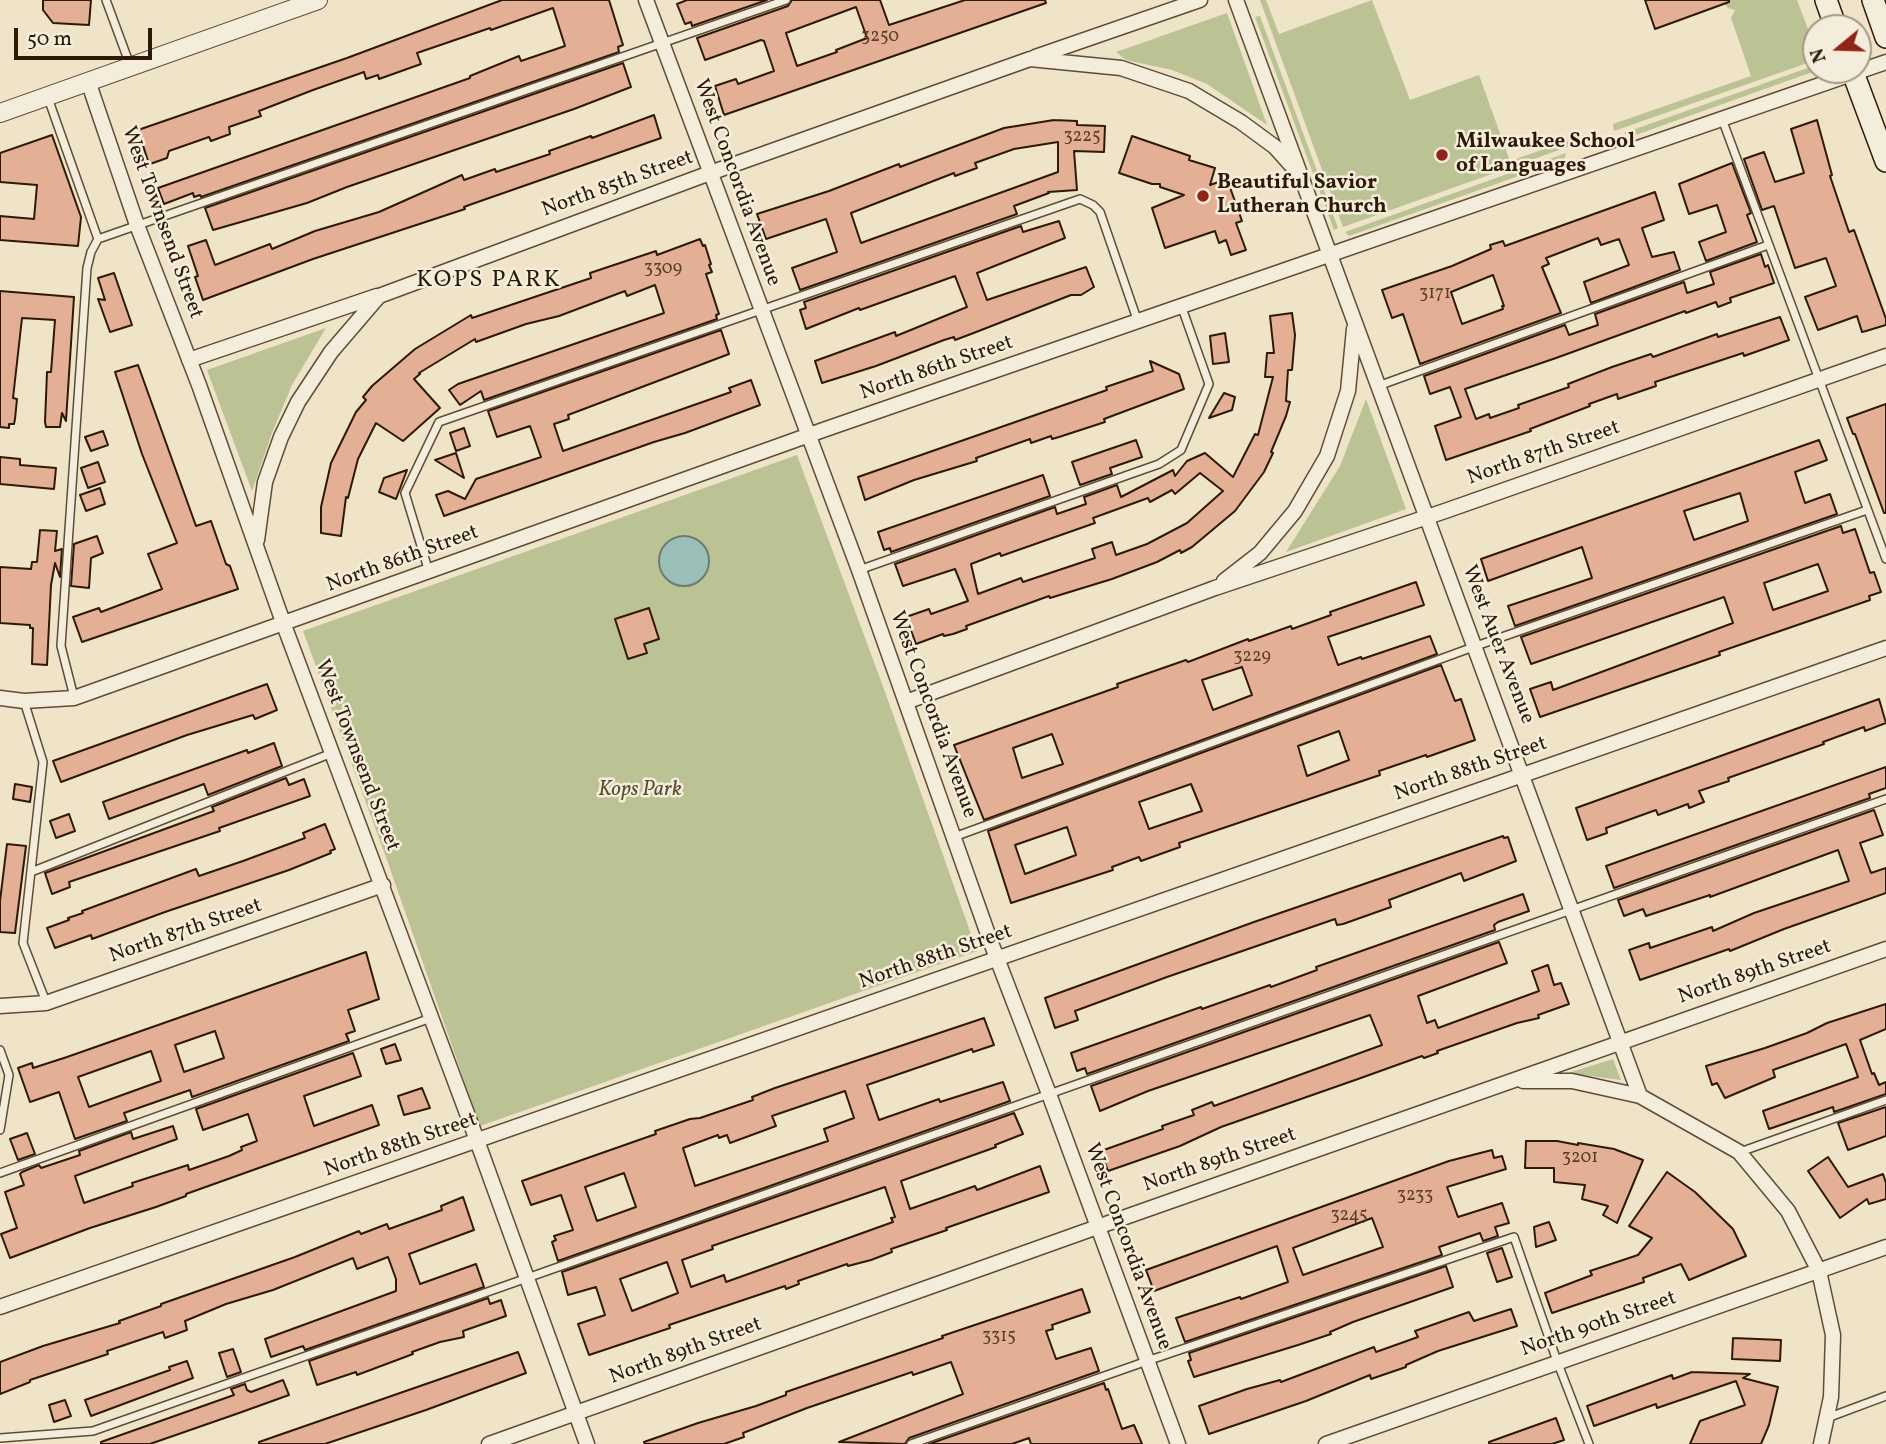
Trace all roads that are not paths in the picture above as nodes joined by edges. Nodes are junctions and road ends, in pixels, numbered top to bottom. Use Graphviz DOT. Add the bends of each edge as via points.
graph roads {
  1 [pos="106,0"];
  2 [pos="318,0"];
  3 [pos="646,0"];
  4 [pos="786,0"];
  5 [pos="1200,0"];
  6 [pos="1236,0"];
  7 [pos="1873,0"];
  8 [pos="1886,37"];
  9 [pos="662,44"];
  10 [pos="1030,59"];
  11 [pos="131,66"];
  12 [pos="88,81"];
  13 [pos="1820,84"];
  14 [pos="1857,84"];
  15 [pos="47,96"];
  16 [pos="0,113"];
  17 [pos="1722,119"];
  18 [pos="1886,161"];
  19 [pos="710,173"];
  20 [pos="1300,175"];
  21 [pos="137,225"];
  22 [pos="98,239"];
  23 [pos="1768,245"];
  24 [pos="1332,255"];
  25 [pos="379,296"];
  26 [pos="1182,308"];
  27 [pos="761,310"];
  28 [pos="1138,323"];
  29 [pos="1354,324"];
  30 [pos="1886,356"];
  31 [pos="190,360"];
  32 [pos="1818,381"];
  33 [pos="1378,386"];
  34 [pos="808,436"];
  35 [pos="1867,510"];
  36 [pos="1426,517"];
  37 [pos="257,545"];
  38 [pos="1886,559"];
  39 [pos="859,570"];
  40 [pos="429,572"];
  41 [pos="1215,588"];
  42 [pos="284,625"];
  43 [pos="1476,646"];
  44 [pos="1886,648"];
  45 [pos="0,698"];
  46 [pos="74,698"];
  47 [pos="24,701"];
  48 [pos="906,702"];
  49 [pos="333,752"];
  50 [pos="1524,774"];
  51 [pos="1886,799"];
  52 [pos="954,837"];
  53 [pos="30,872"];
  54 [pos="383,885"];
  55 [pos="1572,909"];
  56 [pos="1886,949"];
  57 [pos="997,959"];
  58 [pos="46,1003"];
  59 [pos="0,1006"];
  60 [pos="432,1017"];
  61 [pos="1620,1042"];
  62 [pos="0,1050"];
  63 [pos="1511,1080"];
  64 [pos="1049,1094"];
  65 [pos="1640,1096"];
  66 [pos="1886,1100"];
  67 [pos="0,1130"];
  68 [pos="477,1142"];
  69 [pos="1739,1153"];
  70 [pos="0,1173"];
  71 [pos="1097,1227"];
  72 [pos="1886,1247"];
  73 [pos="1819,1271"];
  74 [pos="527,1277"];
  75 [pos="0,1307"];
  76 [pos="1147,1361"];
  77 [pos="1557,1362"];
  78 [pos="1886,1396"];
  79 [pos="576,1414"];
  80 [pos="1826,1418"];
  81 [pos="0,1438"];
  82 [pos="489,1444"];
  83 [pos="587,1444"];
  84 [pos="911,1444"];
  85 [pos="1178,1444"];
  86 [pos="1326,1444"];
  87 [pos="1588,1444"];
  88 [pos="1821,1444"];
  1 -- 11 [label="lane"];
  2 -- 11 [label="street"];
  3 -- 9 [label="street, West Concordia Avenue"];
  4 -- 9 [label="lane"];
  5 -- 10 [label="street, North 85th Street"];
  6 -- 20 [label="street, West Auer Avenue"];
  7 -- 8 [label="main road"];
  9 -- 19 [label="street, West Concordia Avenue"];
  9 -- 21 [label="lane"];
  10 -- 19 [label="street, North 85th Street"];
  10 -- 20 [label="street, North 85th Street" via="1121,68 1189,92 1275,147"];
  11 -- 12 [label="street"];
  12 -- 15 [label="street"];
  12 -- 21 [label="street, West Townsend Street"];
  13 -- 17 [label="street, North 86th Street"];
  14 -- 18 [label="main road"];
  15 -- 16 [label="street"];
  15 -- 22 [label="lane"];
  17 -- 23 [label="lane"];
  17 -- 24 [label="street, North 86th Street"];
  19 -- 25 [label="street, North 85th Street"];
  19 -- 27 [label="street, West Concordia Avenue"];
  20 -- 24 [label="street, West Auer Avenue"];
  21 -- 22 [label="lane"];
  21 -- 31 [label="street, West Townsend Street"];
  22 -- 46 [label="lane" via="87,268 61,646"];
  23 -- 32 [label="lane"];
  23 -- 33 [label="lane"];
  24 -- 26 [label="street, North 86th Street"];
  24 -- 29 [label="street, West Auer Avenue"];
  25 -- 31 [label="street, North 85th Street"];
  25 -- 37 [label="street, North 85th Street" via="331,352 286,426 265,482"];
  26 -- 28 [label="street, North 86th Street"];
  26 -- 39 [label="lane" via="1209,383 1181,450 1159,464"];
  27 -- 28 [label="lane" via="1080,199 1100,212"];
  27 -- 34 [label="street, West Concordia Avenue"];
  27 -- 40 [label="lane" via="439,422 405,493"];
  28 -- 34 [label="street, North 86th Street"];
  29 -- 33 [label="street, West Auer Avenue"];
  29 -- 41 [label="street, North 87th Street" via="1348,391 1327,456 1295,511 1260,553"];
  30 -- 32 [label="street, North 87th Street"];
  31 -- 37 [label="street, West Townsend Street"];
  32 -- 35 [label="lane"];
  32 -- 36 [label="street, North 87th Street"];
  33 -- 36 [label="street, West Auer Avenue"];
  34 -- 39 [label="street, West Concordia Avenue"];
  34 -- 40 [label="street, North 86th Street"];
  35 -- 38 [label="lane"];
  35 -- 43 [label="lane"];
  36 -- 41 [label="street, North 87th Street"];
  36 -- 43 [label="street, West Auer Avenue"];
  37 -- 42 [label="street, West Townsend Street"];
  39 -- 48 [label="street, West Concordia Avenue"];
  40 -- 42 [label="street, North 86th Street"];
  41 -- 48 [label="street, North 87th Street"];
  42 -- 46 [label="street, North 86th Street"];
  42 -- 49 [label="street, West Townsend Street"];
  43 -- 50 [label="street, West Auer Avenue"];
  43 -- 52 [label="lane"];
  44 -- 50 [label="street, North 88th Street"];
  45 -- 47 [label="street, North 86th Street"];
  46 -- 47 [label="street, North 86th Street"];
  47 -- 53 [label="lane" via="43,762"];
  48 -- 52 [label="street, West Concordia Avenue"];
  49 -- 53 [label="lane"];
  49 -- 54 [label="street, West Townsend Street"];
  50 -- 55 [label="street, West Auer Avenue"];
  50 -- 57 [label="street, North 88th Street"];
  51 -- 55 [label="lane"];
  52 -- 57 [label="street, West Concordia Avenue"];
  53 -- 58 [label="lane" via="23,943"];
  54 -- 58 [label="street, North 87th Street"];
  54 -- 60 [label="street, West Townsend Street"];
  55 -- 61 [label="street, West Auer Avenue"];
  55 -- 64 [label="lane"];
  56 -- 61 [label="street, North 89th Street"];
  57 -- 64 [label="street, West Concordia Avenue"];
  57 -- 68 [label="street, North 88th Street"];
  58 -- 59 [label="street, North 87th Street"];
  60 -- 68 [label="street, West Townsend Street"];
  60 -- 70 [label="lane"];
  61 -- 63 [label="street, North 89th Street"];
  61 -- 65 [label="street, West Auer Avenue"];
  62 -- 67 [label="lane" via="9,1075"];
  63 -- 65 [label="street" via="1572,1081"];
  63 -- 71 [label="street, North 89th Street"];
  64 -- 71 [label="street, West Concordia Avenue"];
  64 -- 74 [label="lane"];
  65 -- 69 [label="street"];
  66 -- 69 [label="lane"];
  68 -- 74 [label="street, West Townsend Street"];
  68 -- 75 [label="street, North 88th Street"];
  69 -- 73 [label="street" via="1788,1211"];
  71 -- 76 [label="street, West Concordia Avenue"];
  71 -- 79 [label="street, North 89th Street"];
  72 -- 73 [label="street, North 90th Street"];
  73 -- 77 [label="street, North 90th Street"];
  73 -- 80 [label="street" via="1833,1335"];
  74 -- 79 [label="street, West Townsend Street"];
  74 -- 81 [label="lane" via="93,1431"];
  76 -- 77 [label="lane" via="1514,1237"];
  76 -- 84 [label="lane"];
  76 -- 85 [label="street, West Concordia Avenue"];
  77 -- 86 [label="street, North 90th Street"];
  77 -- 87 [label="lane"];
  78 -- 80 [label="lane"];
  79 -- 82 [label="street, North 89th Street"];
  79 -- 83 [label="street, West Townsend Street"];
  80 -- 88 [label="street"];
}
